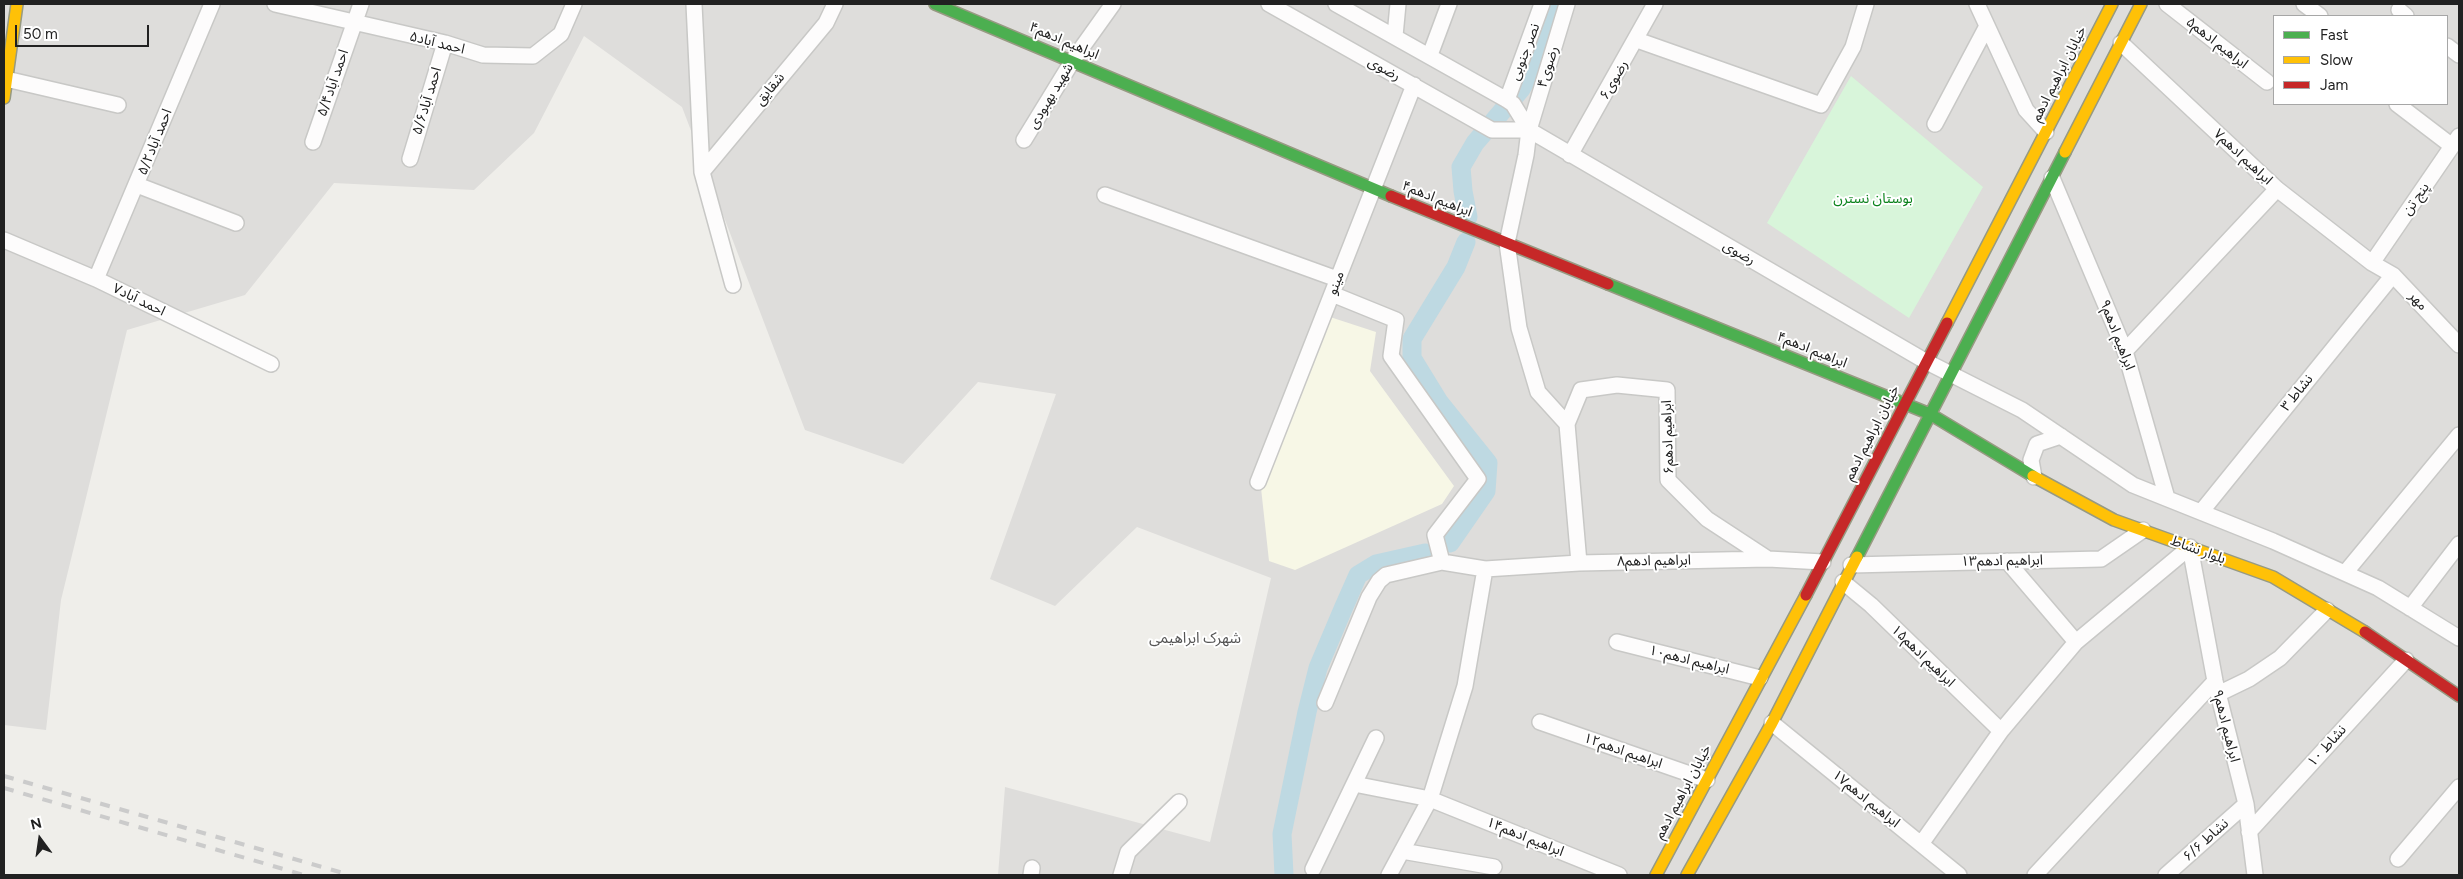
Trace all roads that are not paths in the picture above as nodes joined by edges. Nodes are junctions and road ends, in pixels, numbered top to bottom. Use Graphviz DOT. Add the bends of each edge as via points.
graph roads {
  1 [pos="17,4"];
  2 [pos="212,4"];
  3 [pos="275,4"];
  4 [pos="361,4"];
  5 [pos="574,4"];
  6 [pos="694,4"];
  7 [pos="835,4"];
  8 [pos="935,4"];
  9 [pos="1113,4"];
  10 [pos="1269,4"];
  11 [pos="1336,4"];
  12 [pos="1398,4"];
  13 [pos="1449,4"];
  14 [pos="1542,4"];
  15 [pos="1567,4"];
  16 [pos="1655,4"];
  17 [pos="1866,4"];
  18 [pos="1978,4"];
  19 [pos="2112,4"];
  20 [pos="2141,4"];
  21 [pos="2167,4"];
  22 [pos="2304,4"];
  23 [pos="2319,15"];
  24 [pos="353,23"];
  25 [pos="1987,26"];
  26 [pos="1395,36"];
  27 [pos="1637,40"];
  28 [pos="2121,43"];
  29 [pos="445,44"];
  30 [pos="2448,47"];
  31 [pos="2459,55"];
  32 [pos="1430,56"];
  33 [pos="1073,60"];
  34 [pos="6,79"];
  35 [pos="2267,82"];
  36 [pos="1414,85"];
  37 [pos="4,98"];
  38 [pos="1507,100"];
  39 [pos="118,105"];
  40 [pos="2399,105"];
  41 [pos="1935,124"];
  42 [pos="1529,130"];
  43 [pos="2046,132"];
  44 [pos="1024,140"];
  45 [pos="2456,141"];
  46 [pos="313,142"];
  47 [pos="1570,155"];
  48 [pos="410,159"];
  49 [pos="702,172"];
  50 [pos="2052,178"];
  51 [pos="137,185"];
  52 [pos="1373,189"];
  53 [pos="2278,189"];
  54 [pos="1105,195"];
  55 [pos="236,223"];
  56 [pos="4,240"];
  57 [pos="1507,243"];
  58 [pos="2372,263"];
  59 [pos="2393,275"];
  60 [pos="96,279"];
  61 [pos="732,286"];
  62 [pos="1334,286"];
  63 [pos="2459,345"];
  64 [pos="2125,352"];
  65 [pos="1925,361"];
  66 [pos="271,364"];
  67 [pos="1951,373"];
  68 [pos="1904,403"];
  69 [pos="1930,414"];
  70 [pos="1566,424"];
  71 [pos="2459,435"];
  72 [pos="2061,436"];
  73 [pos="2034,477"];
  74 [pos="1258,482"];
  75 [pos="2167,498"];
  76 [pos="2202,512"];
  77 [pos="2143,530"];
  78 [pos="2459,544"];
  79 [pos="2190,547"];
  80 [pos="1768,559"];
  81 [pos="2007,561"];
  82 [pos="1442,562"];
  83 [pos="1823,562"];
  84 [pos="1579,563"];
  85 [pos="1851,565"];
  86 [pos="1485,569"];
  87 [pos="2345,573"];
  88 [pos="1843,582"];
  89 [pos="2410,608"];
  90 [pos="2327,610"];
  91 [pos="2459,638"];
  92 [pos="1617,642"];
  93 [pos="2076,642"];
  94 [pos="2406,660"];
  95 [pos="1760,678"];
  96 [pos="2217,688"];
  97 [pos="2459,696"];
  98 [pos="1325,703"];
  99 [pos="1540,722"];
  100 [pos="1772,723"];
  101 [pos="2001,731"];
  102 [pos="1376,738"];
  103 [pos="1706,780"];
  104 [pos="1354,784"];
  105 [pos="2459,787"];
  106 [pos="1430,799"];
  107 [pos="1179,802"];
  108 [pos="2246,804"];
  109 [pos="2249,832"];
  110 [pos="1921,844"];
  111 [pos="1402,851"];
  112 [pos="2398,859"];
  113 [pos="1494,867"];
  114 [pos="1459,868"];
  115 [pos="1313,869"];
  116 [pos="1121,875"];
  117 [pos="1389,875"];
  118 [pos="1619,875"];
  119 [pos="1656,875"];
  120 [pos="1687,875"];
  121 [pos="1959,875"];
  122 [pos="2035,875"];
  123 [pos="2166,875"];
  124 [pos="2255,875"];
  1 -- 34 [label="street"];
  2 -- 51 [label="street, احمد آباد۵/۲"];
  3 -- 24 [label="street, احمد آباد۵"];
  4 -- 24 [label="street, احمد آباد۵/۴"];
  5 -- 29 [label="street, احمد آباد۵" via="561,34 532,56 483,55"];
  6 -- 49 [label="street"];
  7 -- 49 [label="street, شقایق" via="826,23"];
  8 -- 33 [label="street, ابراهیم ادهم۴"];
  9 -- 33 [label="street, شهید بهبودی"];
  10 -- 36 [label="street, رضوی"];
  11 -- 26 [label="street, رضوی"];
  12 -- 26 [label="street"];
  13 -- 32 [label="street"];
  14 -- 38 [label="street, نصر جنوبی"];
  15 -- 42 [label="street, رضوی۴"];
  16 -- 27 [label="street, رضوی۶"];
  17 -- 27 [label="street" via="1852,47 1821,105"];
  18 -- 25 [label="street"];
  19 -- 43 [label="street, خیابان ابراهیم ادهم"];
  20 -- 28 [label="street"];
  21 -- 35 [label="street, ابراهیم ادهم۵"];
  22 -- 23 [label="street"];
  24 -- 29 [label="street, احمد آباد۵"];
  24 -- 46 [label="street, احمد آباد۵/۴"];
  25 -- 41 [label="street"];
  25 -- 43 [label="street" via="2026,110"];
  26 -- 32 [label="street, رضوی"];
  27 -- 47 [label="street, رضوی۶"];
  28 -- 50 [label="street"];
  28 -- 53 [label="street, ابراهیم ادهم۷"];
  29 -- 48 [label="street, احمد آباد۵/۶"];
  30 -- 31 [label="street"];
  32 -- 38 [label="street, رضوی"];
  33 -- 44 [label="street, شهید بهبودی"];
  33 -- 52 [label="street, ابراهیم ادهم۴"];
  34 -- 37 [label="street"];
  34 -- 39 [label="street"];
  36 -- 42 [label="street, رضوی" via="1492,130"];
  36 -- 52 [label="street, مینو"];
  38 -- 42 [label="street, رضوی"];
  40 -- 45 [label="street"];
  42 -- 47 [label="street, رضوی"];
  42 -- 57 [label="street, رضوی۴"];
  43 -- 65 [label="street, خیابان ابراهیم ادهم"];
  45 -- 58 [label="street, پنج تن"];
  47 -- 65 [label="street, رضوی"];
  49 -- 61 [label="street"];
  50 -- 64 [label="street, ابراهیم ادهم۹"];
  50 -- 67 [label="street"];
  51 -- 55 [label="street"];
  51 -- 60 [label="street, احمد آباد۵/۲"];
  52 -- 57 [label="street, ابراهیم ادهم۴"];
  52 -- 62 [label="street, مینو"];
  53 -- 58 [label="street, ابراهیم ادهم۷"];
  53 -- 64 [label="street"];
  54 -- 62 [label="street"];
  56 -- 60 [label="street, احمد آباد۷"];
  57 -- 68 [label="street, ابراهیم ادهم۴"];
  57 -- 70 [label="street" via="1519,328 1538,392"];
  58 -- 59 [label="street, مهر"];
  59 -- 63 [label="street, مهر"];
  59 -- 76 [label="street, نشاط ۳"];
  60 -- 66 [label="street, احمد آباد۷"];
  62 -- 74 [label="street, مینو"];
  62 -- 82 [label="street" via="1396,320 1391,356 1478,479 1435,536"];
  64 -- 75 [label="street, ابراهیم ادهم۹"];
  65 -- 67 [label="street, رضوی"];
  65 -- 68 [label="street, خیابان ابراهیم ادهم"];
  67 -- 69 [label="street"];
  67 -- 72 [label="street" via="2022,410"];
  68 -- 69 [label="street, ابراهیم ادهم۴"];
  68 -- 83 [label="street, خیابان ابراهیم ادهم"];
  69 -- 73 [label="street, بلوار نشاط"];
  69 -- 85 [label="street"];
  70 -- 80 [label="street, ابراهیم ادهم۶" via="1581,390 1616,385 1667,390 1668,480 1707,519"];
  70 -- 84 [label="street"];
  71 -- 87 [label="street"];
  72 -- 73 [label="street" via="2037,444 2031,460"];
  72 -- 75 [label="street" via="2133,484"];
  73 -- 77 [label="street, بلوار نشاط" via="2114,520"];
  75 -- 76 [label="street"];
  76 -- 87 [label="street"];
  77 -- 79 [label="street, بلوار نشاط"];
  77 -- 81 [label="street, ابراهیم ادهم۱۳" via="2101,559"];
  78 -- 89 [label="street"];
  79 -- 90 [label="street, بلوار نشاط" via="2273,577"];
  79 -- 93 [label="street"];
  79 -- 96 [label="street, ابراهیم ادهم۹"];
  80 -- 83 [label="street, ابراهیم ادهم۸"];
  80 -- 84 [label="street, ابراهیم ادهم۸"];
  81 -- 85 [label="street, ابراهیم ادهم۱۳"];
  81 -- 93 [label="street"];
  82 -- 86 [label="street, ابراهیم ادهم۸"];
  82 -- 98 [label="street" via="1386,575 1379,581 1369,597"];
  83 -- 95 [label="street, خیابان ابراهیم ادهم"];
  84 -- 86 [label="street, ابراهیم ادهم۸"];
  85 -- 88 [label="street"];
  86 -- 106 [label="street" via="1465,686"];
  87 -- 89 [label="street"];
  88 -- 100 [label="street"];
  88 -- 101 [label="street, ابراهیم ادهم۱۵"];
  89 -- 91 [label="street"];
  90 -- 94 [label="street, بلوار نشاط"];
  90 -- 96 [label="street" via="2280,658 2249,679"];
  92 -- 95 [label="street, ابراهیم ادهم۱۰"];
  93 -- 101 [label="street"];
  94 -- 97 [label="street, بلوار نشاط"];
  94 -- 109 [label="street, نشاط ۱۰"];
  95 -- 103 [label="street, خیابان ابراهیم ادهم"];
  96 -- 108 [label="street, ابراهیم ادهم۹"];
  96 -- 122 [label="street"];
  99 -- 103 [label="street, ابراهیم ادهم۱۲"];
  100 -- 110 [label="street, ابراهیم ادهم۱۷"];
  100 -- 120 [label="street"];
  101 -- 110 [label="street"];
  102 -- 104 [label="street"];
  103 -- 119 [label="street, خیابان ابراهیم ادهم"];
  104 -- 106 [label="street, ابراهیم ادهم۱۴"];
  104 -- 115 [label="street"];
  105 -- 112 [label="street"];
  106 -- 111 [label="street"];
  106 -- 118 [label="street, ابراهیم ادهم۱۴"];
  107 -- 116 [label="street" via="1128,852"];
  108 -- 109 [label="street, ابراهیم ادهم۹"];
  108 -- 123 [label="street, نشاط ۶/۶"];
  109 -- 124 [label="street, ابراهیم ادهم۹"];
  110 -- 121 [label="street, ابراهیم ادهم۱۷"];
  111 -- 114 [label="street"];
  111 -- 117 [label="street"];
  113 -- 114 [label="street"];
}
